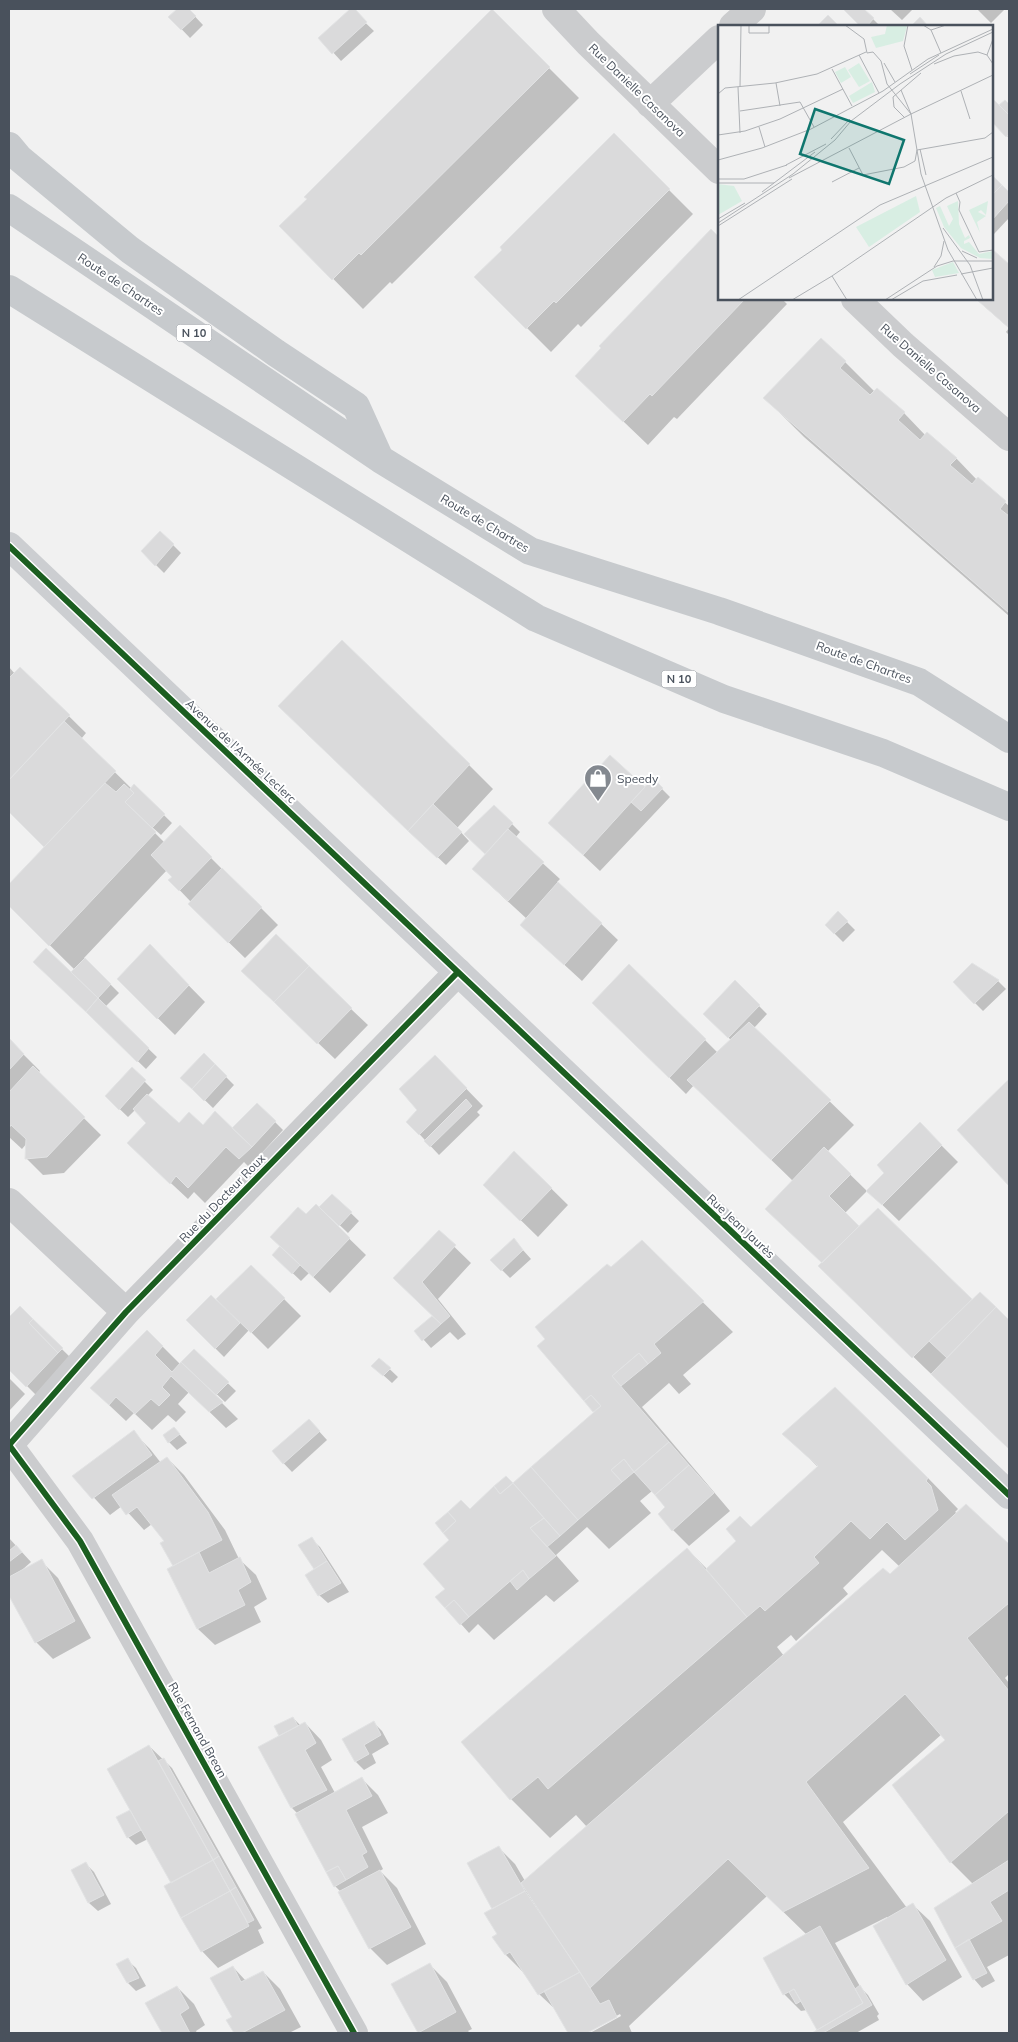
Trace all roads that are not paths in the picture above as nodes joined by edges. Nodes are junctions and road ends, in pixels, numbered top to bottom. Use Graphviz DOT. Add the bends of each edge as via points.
graph roads {
  1 [pos="556,9"];
  2 [pos="752,9"];
  3 [pos="734,25"];
  4 [pos="718,40"];
  5 [pos="650,104"];
  6 [pos="9,146"];
  7 [pos="718,169"];
  8 [pos="9,208"];
  9 [pos="9,289"];
  10 [pos="856,300"];
  11 [pos="1009,437"];
  12 [pos="380,459"];
  13 [pos="9,546"];
  14 [pos="1009,739"];
  15 [pos="1009,806"];
  16 [pos="458,972"];
  17 [pos="9,1202"];
  18 [pos="126,1312"];
  19 [pos="9,1445"];
  20 [pos="1009,1495"];
  21 [pos="354,2033"];
  1 -- 5 [label="street, Rue Danielle Casanova"];
  2 -- 3 [label="street"];
  4 -- 5 [label="street"];
  5 -- 7 [label="street, Rue Danielle Casanova"];
  6 -- 12 [label="main road" via="19,158 130,250 356,406"];
  8 -- 12 [label="main road, Route de Chartres / N 10"];
  9 -- 15 [label="main road, N 10" via="536,618 724,699 884,753"];
  10 -- 11 [label="street, Rue Danielle Casanova"];
  12 -- 14 [label="main road, Route de Chartres / N 10" via="530,551 719,611 919,682"];
  13 -- 16 [label="street, Avenue de l'Armée Leclerc"];
  16 -- 18 [label="street, Rue du Docteur Roux"];
  16 -- 20 [label="street, Rue Jean Jaurès"];
  17 -- 18 [label="street"];
  18 -- 19 [label="street, Rue du Docteur Roux"];
  19 -- 21 [label="street, Rue Fernand Brean" via="80,1541"];
}
